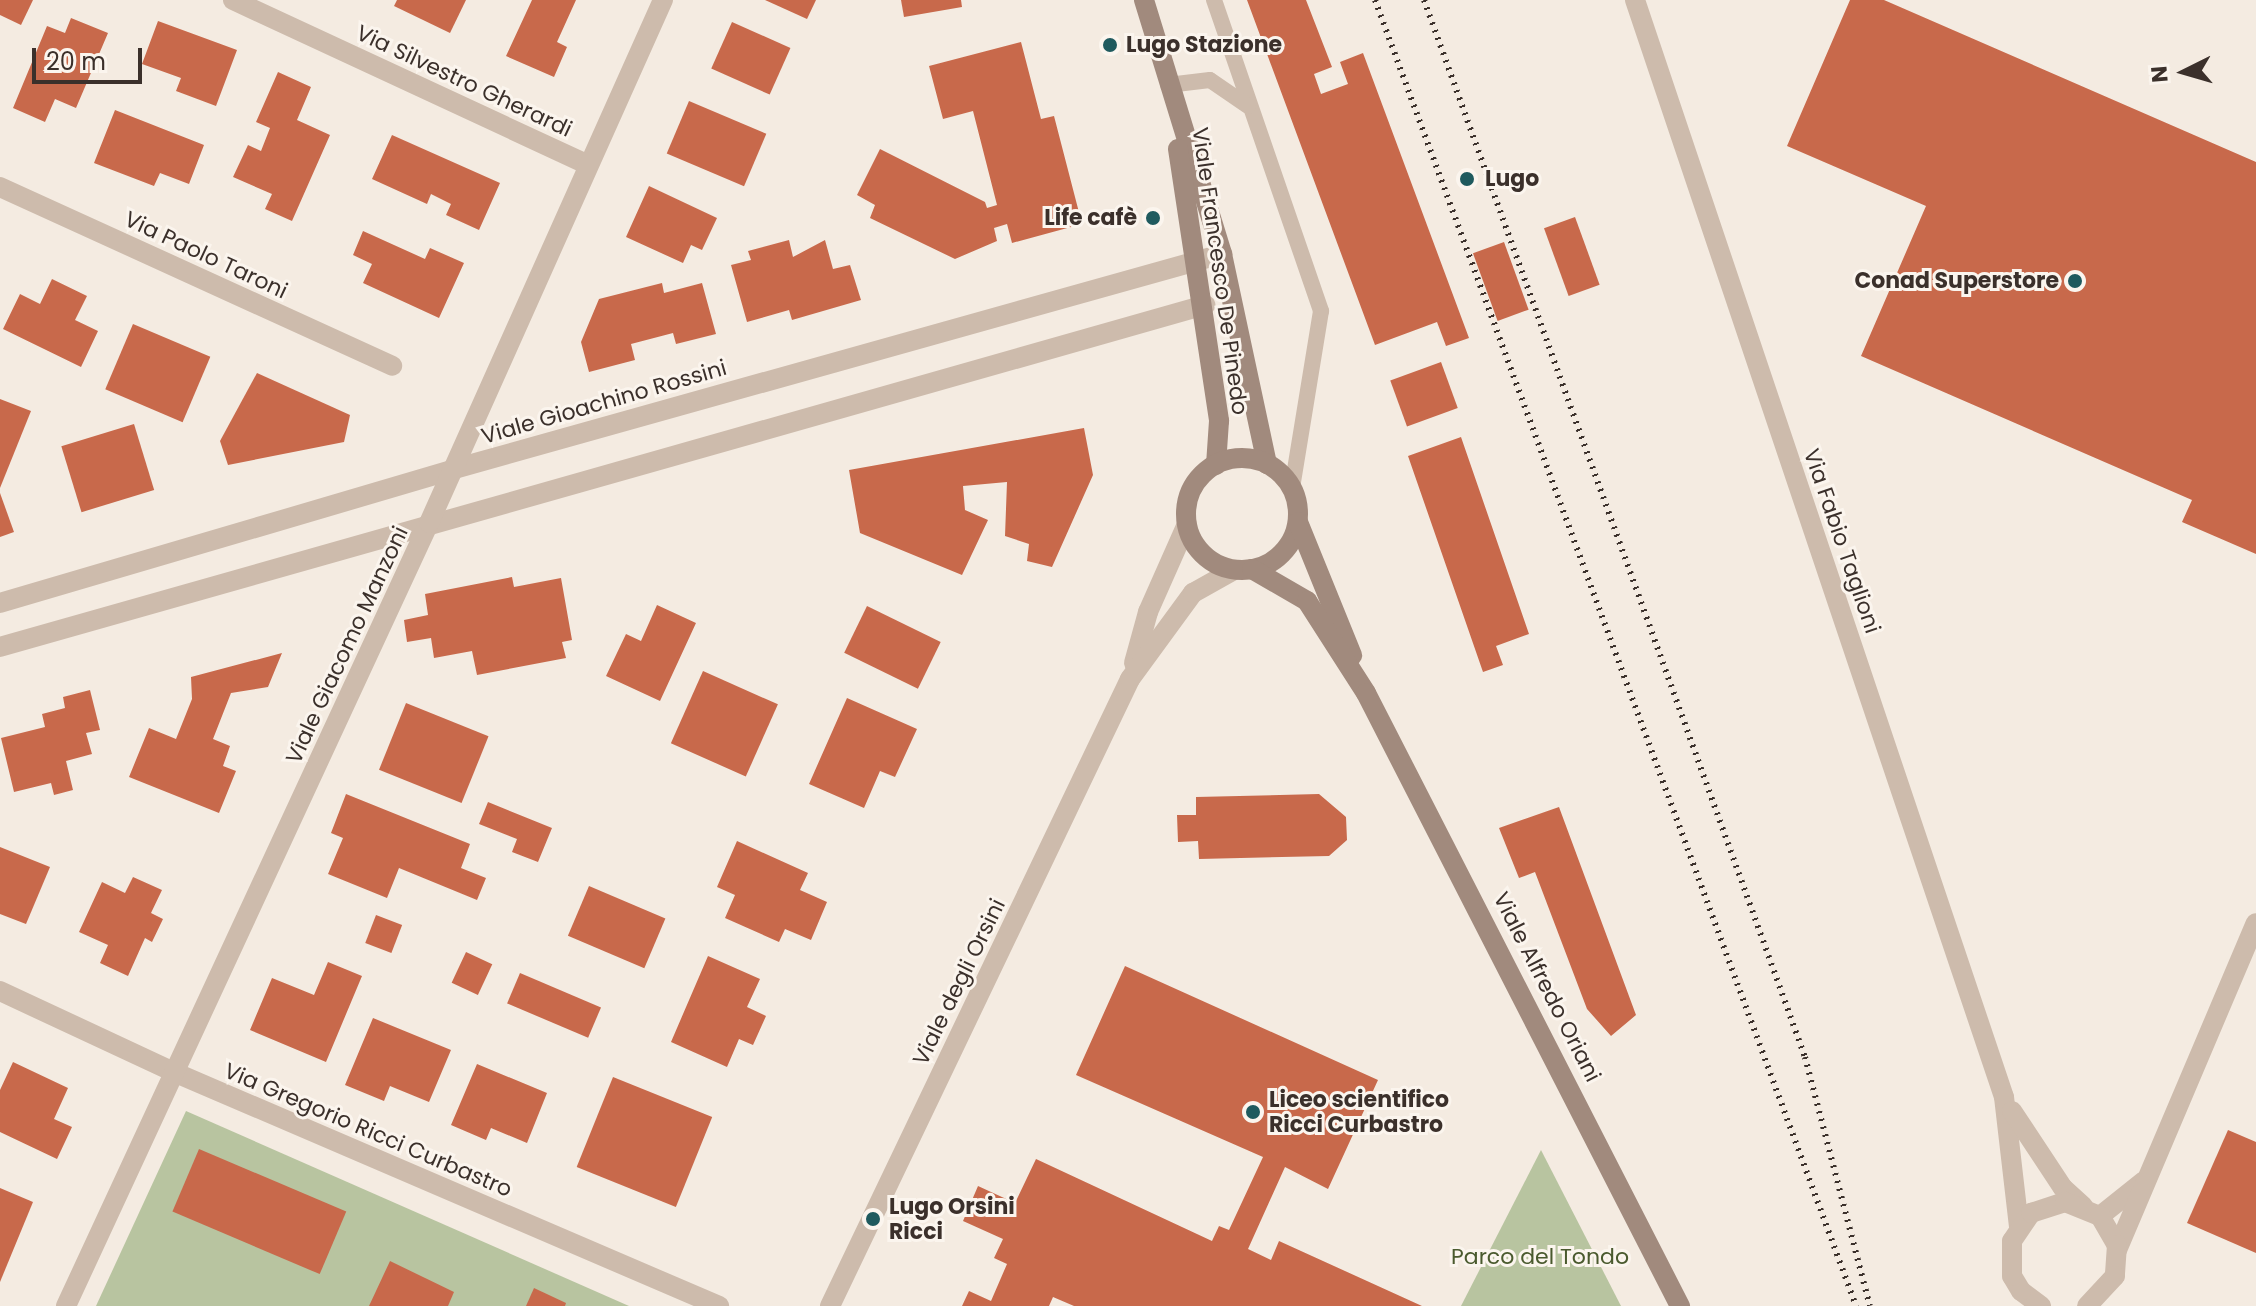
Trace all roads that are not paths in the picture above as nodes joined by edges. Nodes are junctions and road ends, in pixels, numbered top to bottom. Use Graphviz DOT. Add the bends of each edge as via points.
graph roads {
  1 [pos="233,0"];
  2 [pos="663,0"];
  3 [pos="1144,0"];
  4 [pos="1214,0"];
  5 [pos="1635,0"];
  6 [pos="1168,85"];
  7 [pos="1248,106"];
  8 [pos="588,165"];
  9 [pos="0,187"];
  10 [pos="1222,254"];
  11 [pos="1195,262"];
  12 [pos="1205,305"];
  13 [pos="392,366"];
  14 [pos="1267,464"];
  15 [pos="1216,465"];
  16 [pos="454,469"];
  17 [pos="1292,488"];
  18 [pos="1298,522"];
  19 [pos="429,523"];
  20 [pos="1187,524"];
  21 [pos="1243,570"];
  22 [pos="0,603"];
  23 [pos="0,647"];
  24 [pos="1130,679"];
  25 [pos="1366,693"];
  26 [pos="2256,923"];
  27 [pos="0,991"];
  28 [pos="176,1073"];
  29 [pos="2004,1097"];
  30 [pos="2144,1181"];
  31 [pos="2092,1211"];
  32 [pos="2019,1226"];
  33 [pos="2117,1250"];
  34 [pos="2112,1283"];
  35 [pos="66,1306"];
  36 [pos="719,1306"];
  37 [pos="830,1306"];
  38 [pos="1680,1306"];
  39 [pos="2041,1306"];
  40 [pos="2087,1306"];
  41 [pos="2110,1306"];
  1 -- 8 [label="street, Via Silvestro Gherardi"];
  2 -- 8 [label="street, Viale Giacomo Manzoni"];
  3 -- 6 [label="main road, Viale Francesco De Pinedo"];
  4 -- 7 [label="lane"];
  5 -- 29 [label="street, Via Fabio Taglioni"];
  6 -- 7 [label="lane" via="1210,80"];
  6 -- 10 [label="main road, Viale Francesco De Pinedo"];
  6 -- 11 [label="main road, Viale Francesco De Pinedo"];
  7 -- 17 [label="lane" via="1321,311"];
  8 -- 16 [label="street, Viale Giacomo Manzoni"];
  9 -- 13 [label="street, Via Paolo Taroni"];
  10 -- 11 [label="street, Viale Gioachino Rossini"];
  10 -- 14 [label="main road, Viale Francesco De Pinedo"];
  11 -- 12 [label="main road, Viale Francesco De Pinedo"];
  11 -- 16 [label="street, Viale Gioachino Rossini"];
  12 -- 15 [label="main road, Viale Francesco De Pinedo" via="1219,421"];
  12 -- 19 [label="street"];
  14 -- 15 [label="main road" via="1241,459"];
  14 -- 17 [label="main road"];
  15 -- 20 [label="main road" via="1192,490"];
  16 -- 19 [label="street, Viale Giacomo Manzoni"];
  16 -- 22 [label="street, Viale Gioachino Rossini"];
  17 -- 18 [label="main road"];
  18 -- 21 [label="main road" via="1283,554"];
  18 -- 25 [label="main road, Viale Alfredo Oriani"];
  19 -- 23 [label="street"];
  19 -- 28 [label="street, Viale Giacomo Manzoni"];
  20 -- 21 [label="main road" via="1203,555"];
  20 -- 24 [label="street, Viale degli Orsini" via="1148,612"];
  21 -- 24 [label="street, Viale degli Orsini" via="1193,593"];
  21 -- 25 [label="main road, Viale Alfredo Oriani" via="1307,601"];
  24 -- 37 [label="street, Viale degli Orsini"];
  25 -- 38 [label="main road, Viale Alfredo Oriani"];
  26 -- 30 [label="street"];
  27 -- 28 [label="street, Via Gregorio Ricci Curbastro"];
  28 -- 35 [label="street, Viale Giacomo Manzoni"];
  28 -- 36 [label="street, Via Gregorio Ricci Curbastro"];
  29 -- 31 [label="street, Via Fabio Taglioni" via="2054,1176"];
  29 -- 32 [label="street, Via Fabio Taglioni"];
  30 -- 31 [label="street"];
  30 -- 33 [label="street"];
  31 -- 32 [label="street" via="2046,1205"];
  31 -- 33 [label="street, Via Fabio Taglioni"];
  32 -- 39 [label="street, Via Fabio Taglioni" via="2010,1250 2012,1276"];
  33 -- 34 [label="street"];
  34 -- 40 [label="street"];
  34 -- 41 [label="street"];
}
